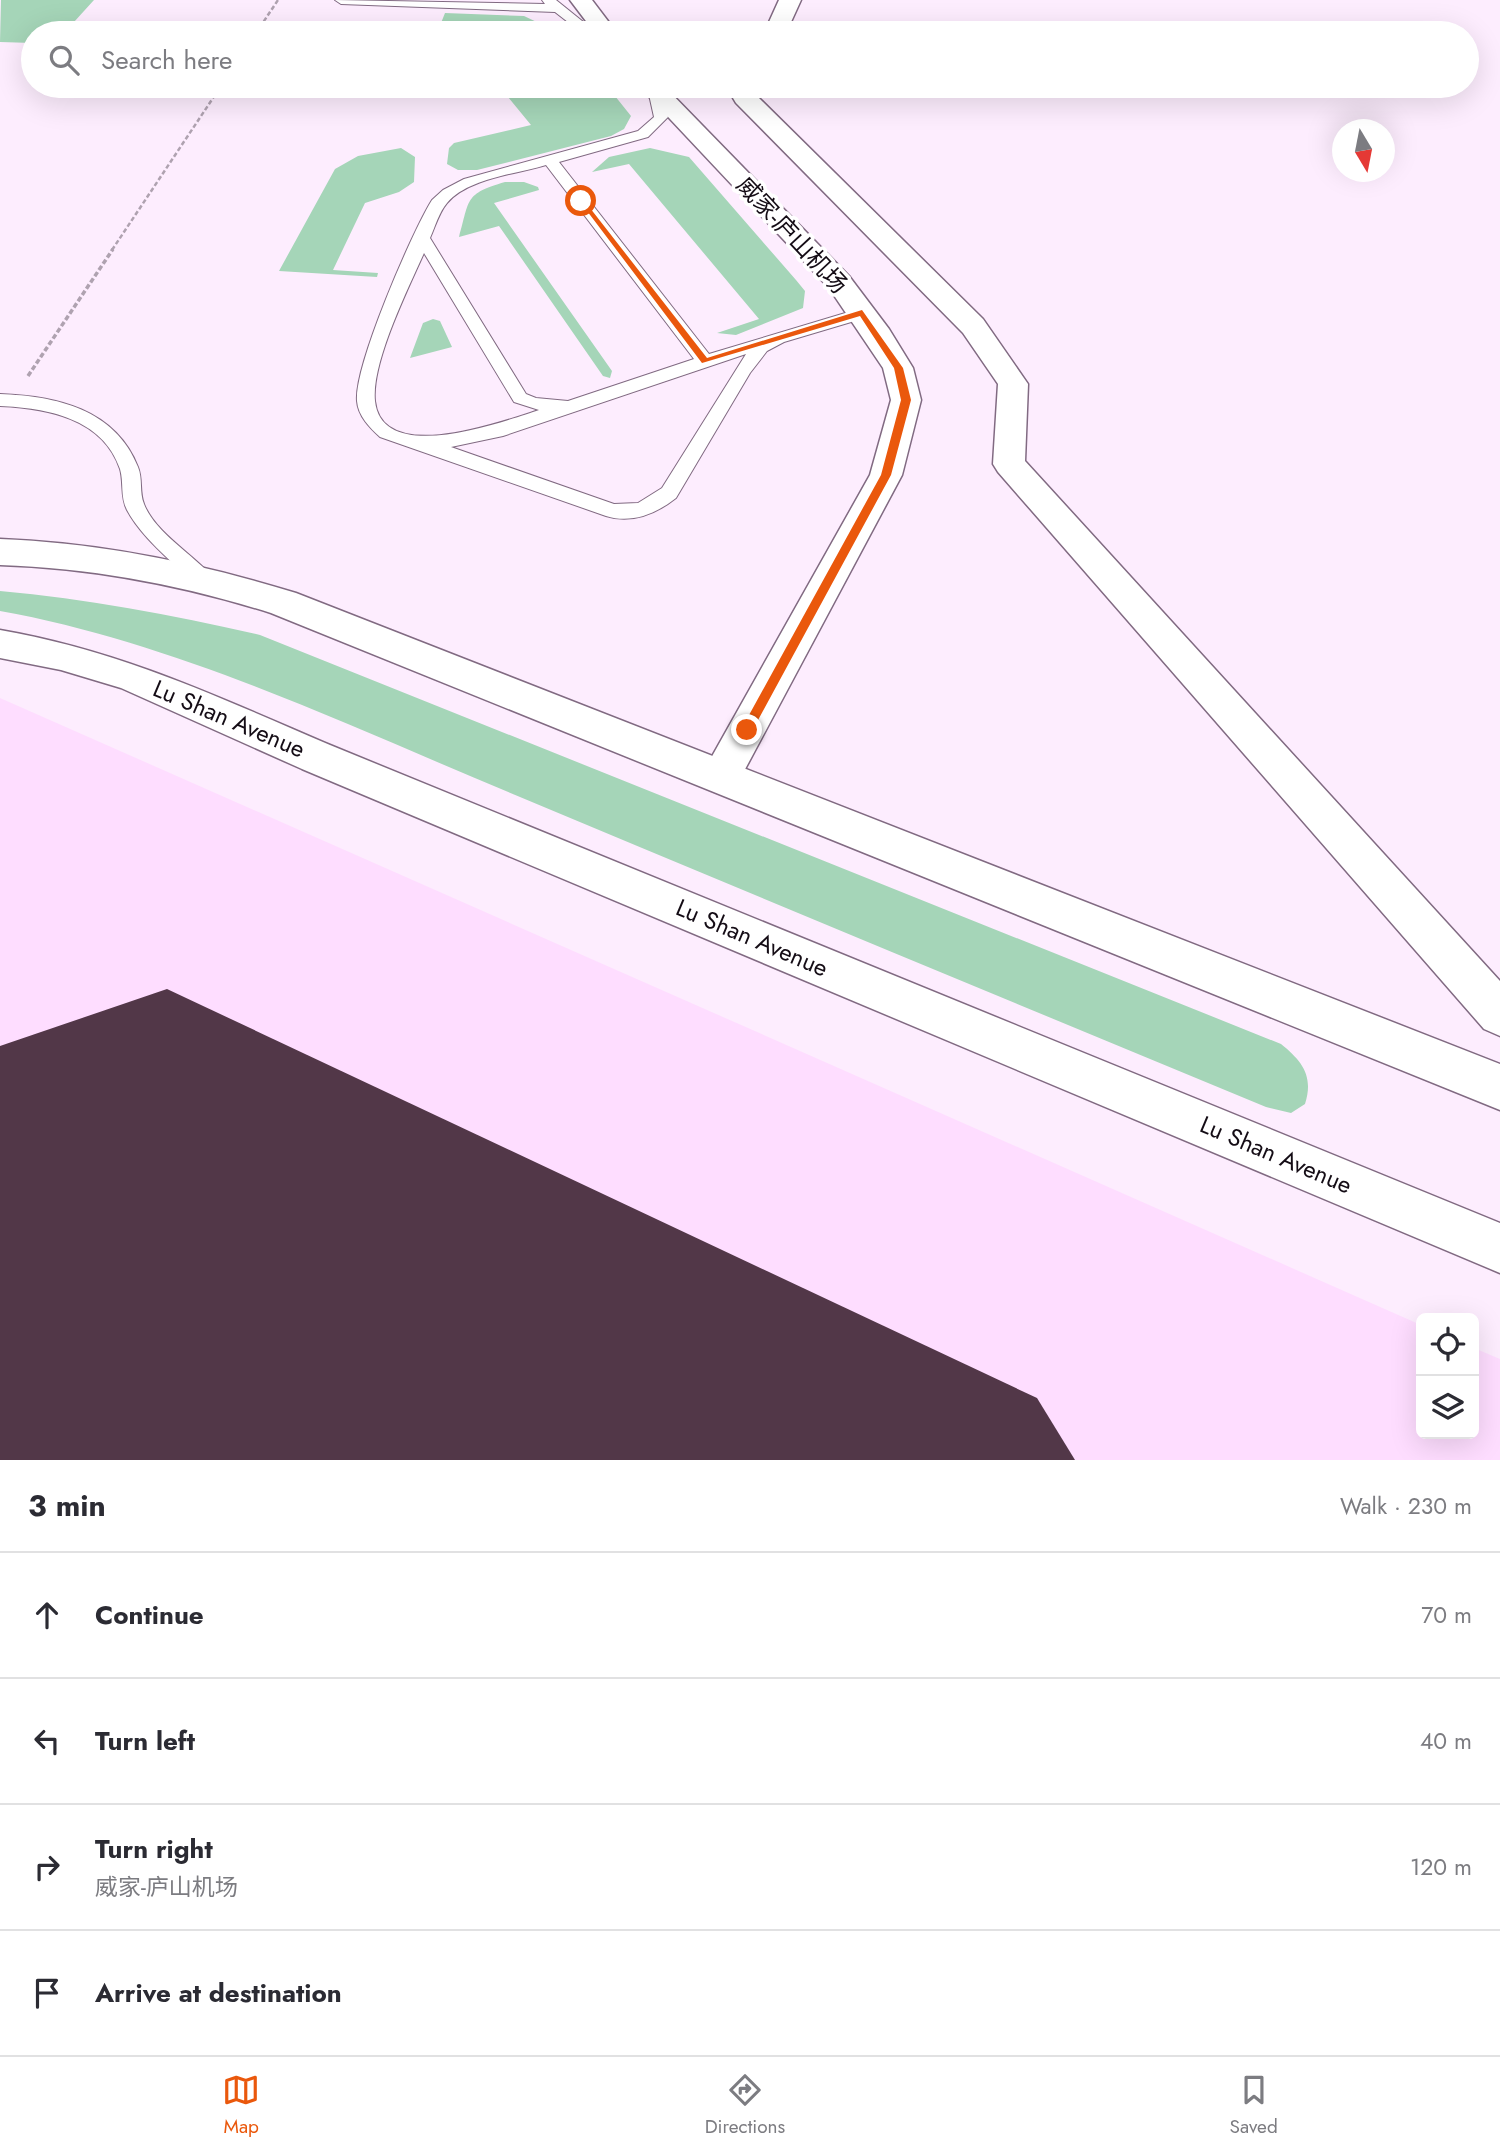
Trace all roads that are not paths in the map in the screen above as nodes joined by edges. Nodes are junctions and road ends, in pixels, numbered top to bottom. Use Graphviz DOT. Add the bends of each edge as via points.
graph roads {
  1 [pos="341,0"];
  2 [pos="581,0"];
  3 [pos="790,0"];
  4 [pos="552,4"];
  5 [pos="574,21"];
  6 [pos="597,21"];
  7 [pos="780,21"];
  8 [pos="656,98"];
  9 [pos="663,98"];
  10 [pos="746,98"];
  11 [pos="550,160"];
  12 [pos="423,239"];
  13 [pos="862,313"];
  14 [pos="778,338"];
  15 [pos="705,361"];
  16 [pos="6,400"];
  17 [pos="578,403"];
  18 [pos="421,443"];
  19 [pos="0,552"];
  20 [pos="199,576"];
  21 [pos="0,644"];
  22 [pos="721,776"];
  23 [pos="1500,1014"];
  24 [pos="1500,1087"];
  25 [pos="1500,1248"];
  1 -- 4 [label="lane"];
  2 -- 6 [label="main road"];
  3 -- 7 [label="main road"];
  4 -- 5 [label="lane"];
  8 -- 11 [label="lane" via="662,117 652,128"];
  9 -- 13 [label="main road, 威家-庐山机场" via="839,282"];
  10 -- 23 [label="main road" via="973,326 1013,384 1009,464"];
  11 -- 12 [label="lane" via="469,182 447,193"];
  11 -- 15 [label="lane"];
  12 -- 17 [label="lane" via="520,398 534,404"];
  12 -- 18 [label="lane" via="365,387 377,424"];
  13 -- 14 [label="lane"];
  13 -- 22 [label="main road, 威家-庐山机场" via="898,368 906,400 886,475"];
  14 -- 15 [label="lane"];
  14 -- 18 [label="lane" via="751,357 669,493 637,512 613,511"];
  15 -- 17 [label="lane"];
  16 -- 20 [label="lane" via="43,402 81,414 114,437 130,469 135,508"];
  17 -- 18 [label="lane" via="470,438"];
  19 -- 20 [label="main road" via="113,561"];
  20 -- 22 [label="main road" via="283,603"];
  21 -- 25 [label="main road, Lu Shan Avenue" via="61,655 132,677"];
  22 -- 24 [label="main road"];
}
